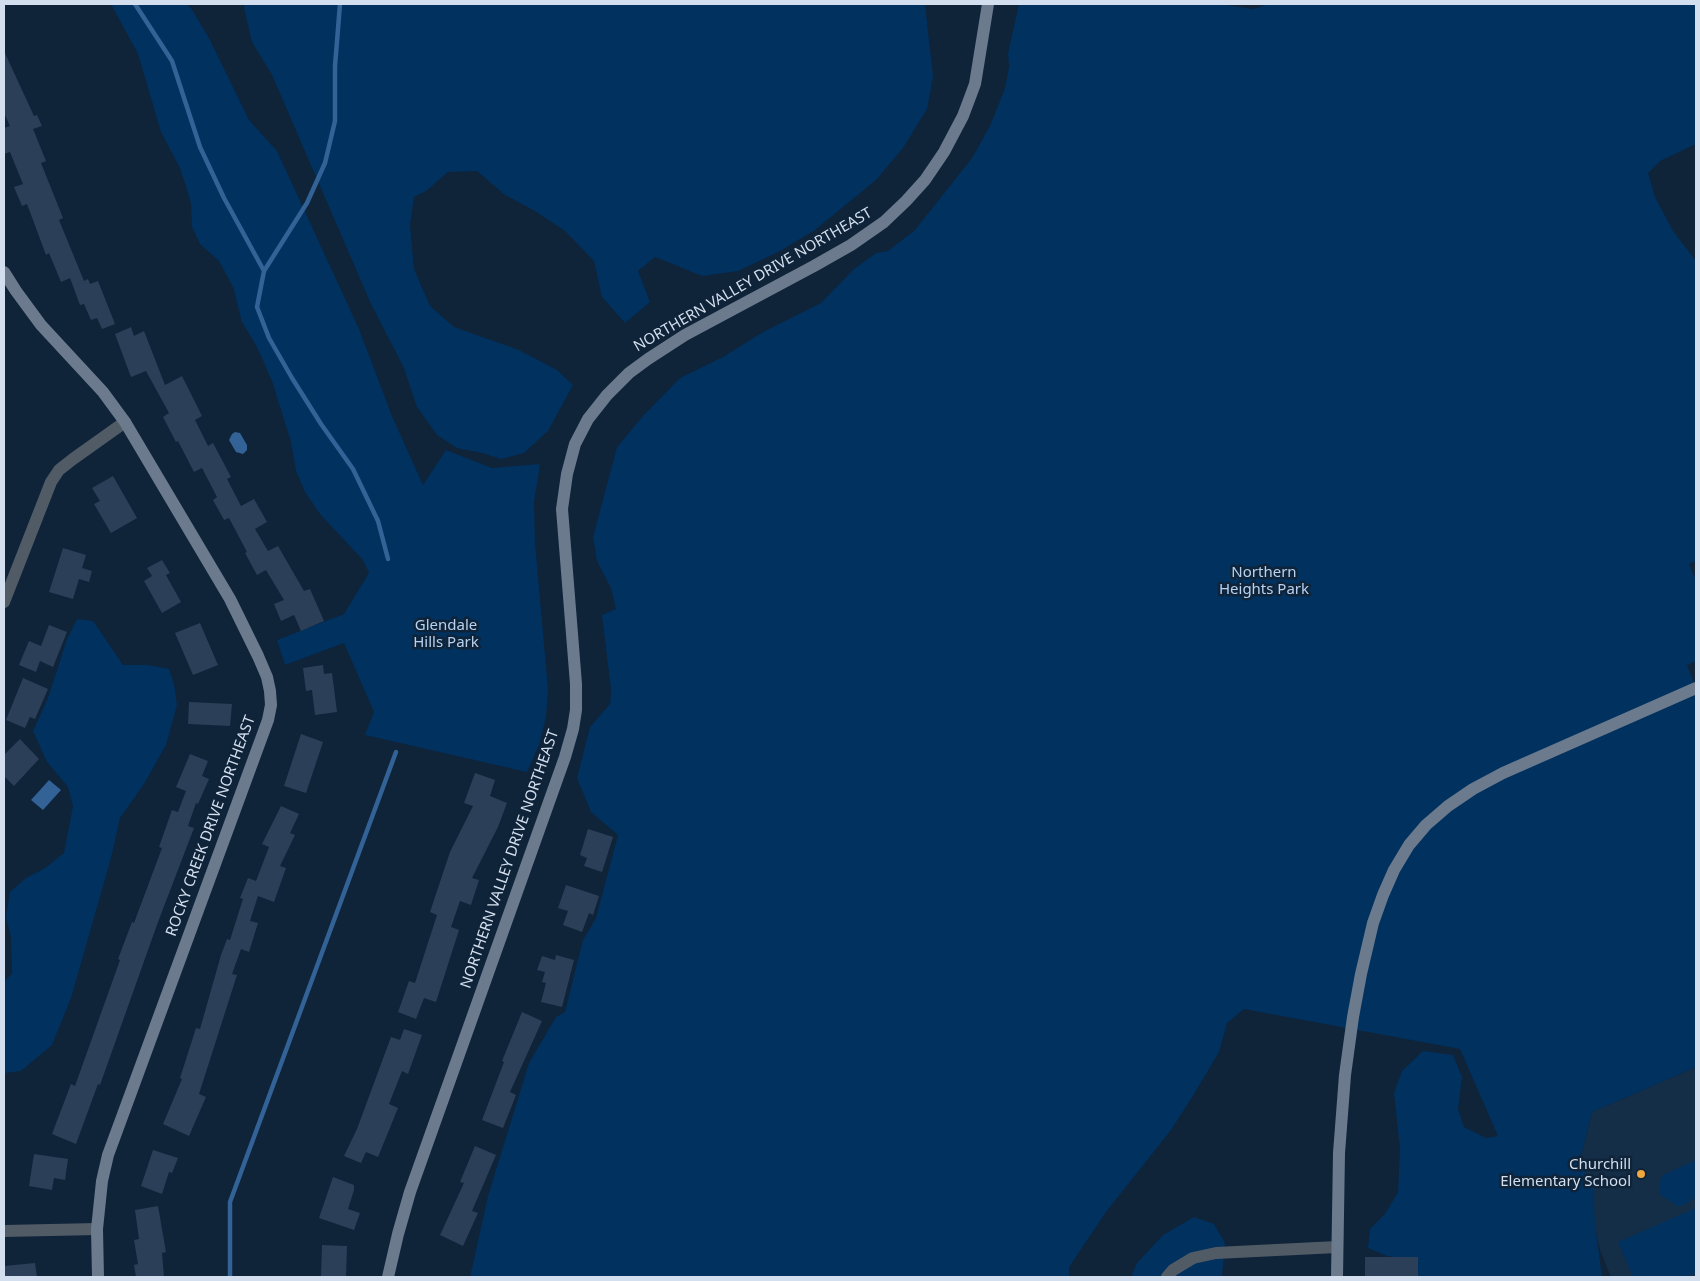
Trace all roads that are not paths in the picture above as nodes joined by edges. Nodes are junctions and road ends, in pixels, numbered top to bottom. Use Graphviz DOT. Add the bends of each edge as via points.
graph roads {
  1 [pos="988,4"];
  2 [pos="4,272"];
  3 [pos="125,422"];
  4 [pos="4,602"];
  5 [pos="1696,688"];
  6 [pos="97,1229"];
  7 [pos="4,1231"];
  8 [pos="1337,1247"];
  9 [pos="98,1277"];
  10 [pos="388,1277"];
  11 [pos="1167,1277"];
  12 [pos="1337,1277"];
  1 -- 10 [label="street, NORTHERN VALLEY DRIVE NORTHEAST" via="975,84 963,116 944,152 906,201 884,222 851,245 648,358 607,395 588,419 575,444 562,510 576,684 573,729 410,1192"];
  2 -- 3 [label="street, ROCKY CREEK DRIVE NORTHEAST" via="41,325 103,392"];
  3 -- 4 [label="street" via="59,470 51,482"];
  3 -- 6 [label="street, ROCKY CREEK DRIVE NORTHEAST" via="230,599 267,677 271,705 108,1155"];
  5 -- 8 [label="street" via="1488,781 1448,806 1409,845 1394,870 1376,913 1354,1009 1339,1153"];
  6 -- 7 [label="street"];
  6 -- 9 [label="street, ROCKY CREEK DRIVE NORTHEAST"];
  8 -- 11 [label="street" via="1216,1253 1193,1258"];
  8 -- 12 [label="street"];
}
